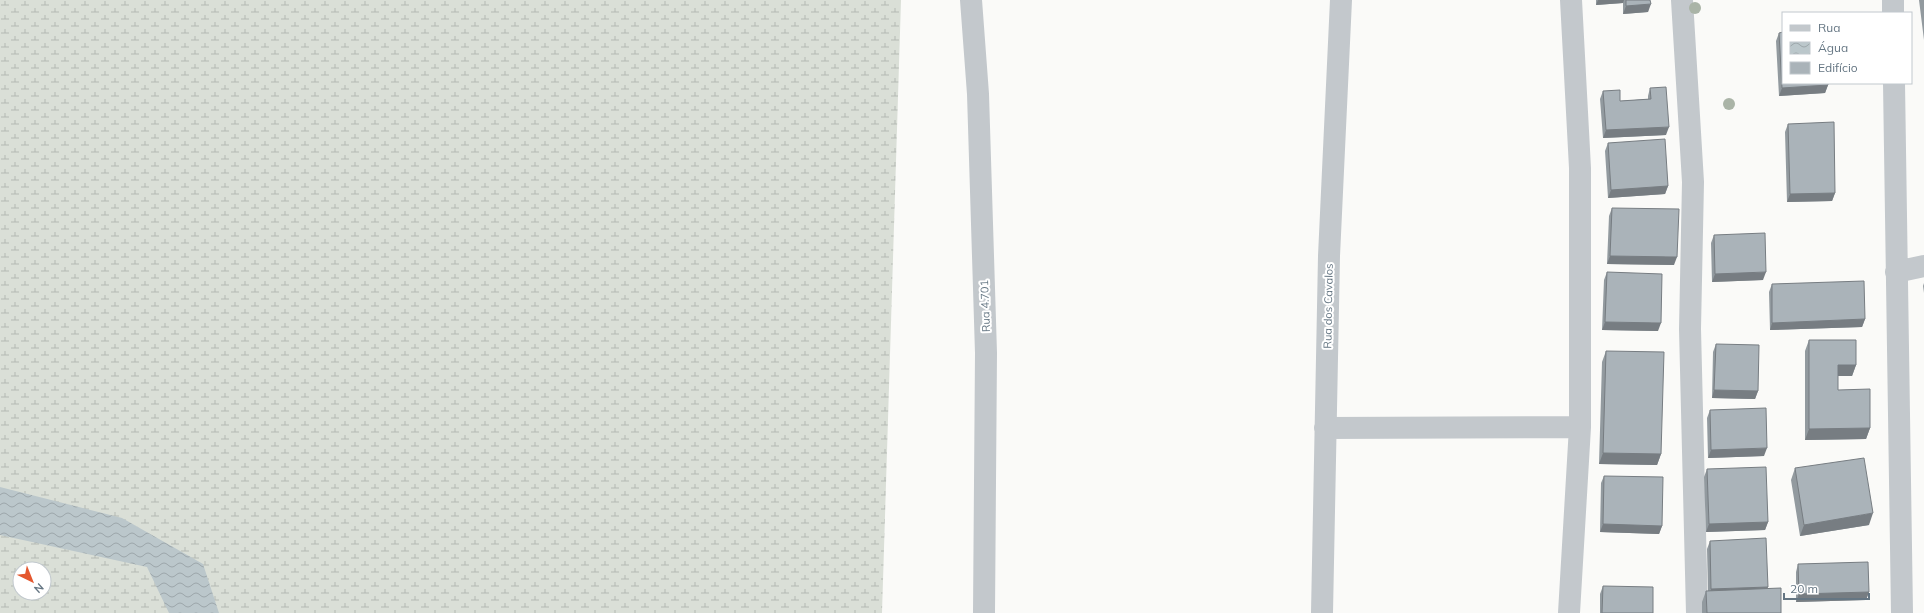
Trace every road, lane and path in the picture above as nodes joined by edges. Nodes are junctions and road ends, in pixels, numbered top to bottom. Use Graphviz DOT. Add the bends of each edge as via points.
graph roads {
  1 [pos="971,0"];
  2 [pos="1341,0"];
  3 [pos="1572,0"];
  4 [pos="1682,0"];
  5 [pos="1893,0"];
  6 [pos="1893,12"];
  7 [pos="1894,84"];
  8 [pos="1924,266"];
  9 [pos="1896,272"];
  10 [pos="1580,426"];
  11 [pos="1325,428"];
  12 [pos="984,613"];
  13 [pos="1322,613"];
  14 [pos="1569,613"];
  15 [pos="1696,613"];
  16 [pos="1902,613"];
  1 -- 12 [label="street, Rua 4.701" via="978,94 986,353"];
  2 -- 11 [label="street, Rua dos Cavalos" via="1329,256"];
  3 -- 10 [label="street" via="1580,168"];
  4 -- 15 [label="street" via="1693,182 1690,330"];
  5 -- 6 [label="street"];
  7 -- 9 [label="street"];
  8 -- 9 [label="street"];
  9 -- 16 [label="street"];
  10 -- 11 [label="street"];
  10 -- 14 [label="street"];
  11 -- 13 [label="street, Rua dos Cavalos"];
}
